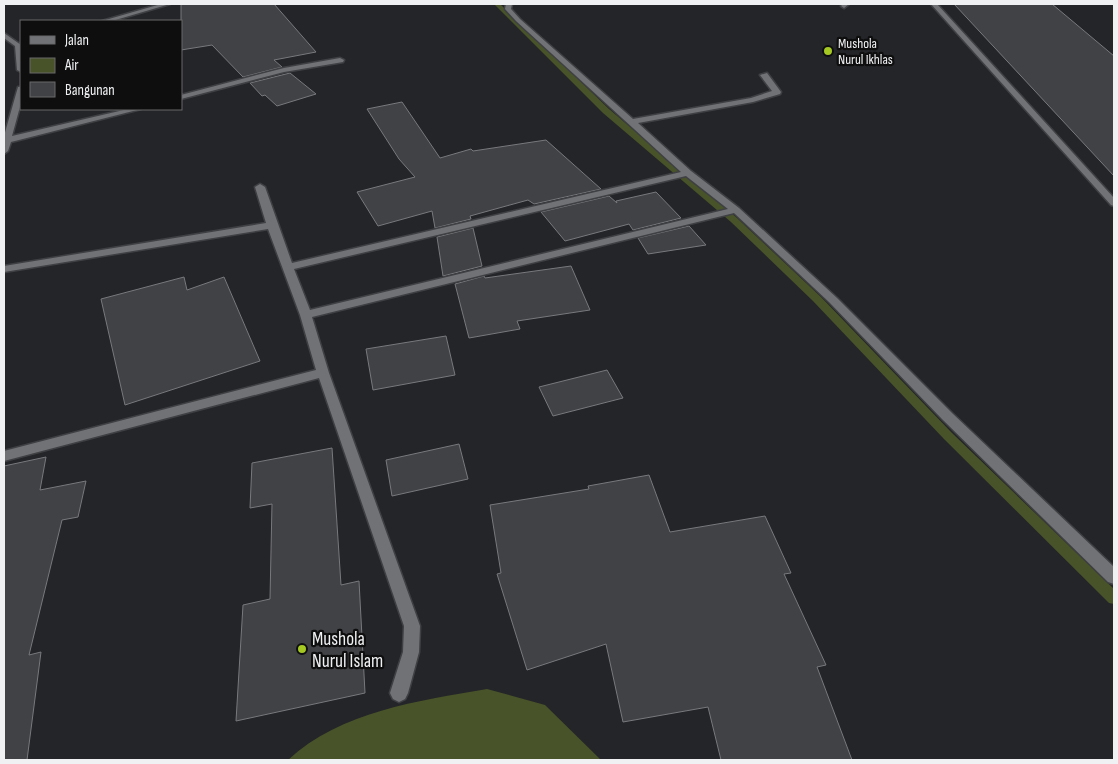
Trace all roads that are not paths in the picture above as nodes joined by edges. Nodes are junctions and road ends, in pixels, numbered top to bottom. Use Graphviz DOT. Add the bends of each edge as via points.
graph roads {
  1 [pos="167,4"];
  2 [pos="510,4"];
  3 [pos="934,4"];
  4 [pos="109,20"];
  5 [pos="4,35"];
  6 [pos="4,42"];
  7 [pos="17,43"];
  8 [pos="340,60"];
  9 [pos="20,63"];
  10 [pos="764,75"];
  11 [pos="20,92"];
  12 [pos="182,97"];
  13 [pos="133,110"];
  14 [pos="632,122"];
  15 [pos="7,140"];
  16 [pos="4,151"];
  17 [pos="688,173"];
  18 [pos="260,186"];
  19 [pos="1114,203"];
  20 [pos="736,210"];
  21 [pos="272,225"];
  22 [pos="288,268"];
  23 [pos="4,269"];
  24 [pos="306,315"];
  25 [pos="322,373"];
  26 [pos="4,456"];
  27 [pos="1114,577"];
  28 [pos="399,693"];
  1 -- 4 [label="street"];
  2 -- 14 [label="street" via="508,8 518,20"];
  3 -- 19 [label="street"];
  5 -- 7 [label="street"];
  6 -- 7 [label="street"];
  7 -- 9 [label="street"];
  8 -- 12 [label="street" via="284,70"];
  10 -- 14 [label="street" via="777,92 772,95"];
  11 -- 15 [label="street"];
  13 -- 15 [label="street"];
  14 -- 17 [label="street"];
  15 -- 16 [label="street"];
  17 -- 20 [label="street"];
  17 -- 22 [label="street"];
  18 -- 21 [label="street"];
  20 -- 24 [label="street"];
  20 -- 27 [label="street" via="833,300 947,416"];
  21 -- 22 [label="street"];
  21 -- 23 [label="street"];
  22 -- 24 [label="street"];
  24 -- 25 [label="street"];
  25 -- 26 [label="street"];
  25 -- 28 [label="street" via="412,626 411,652"];
}
